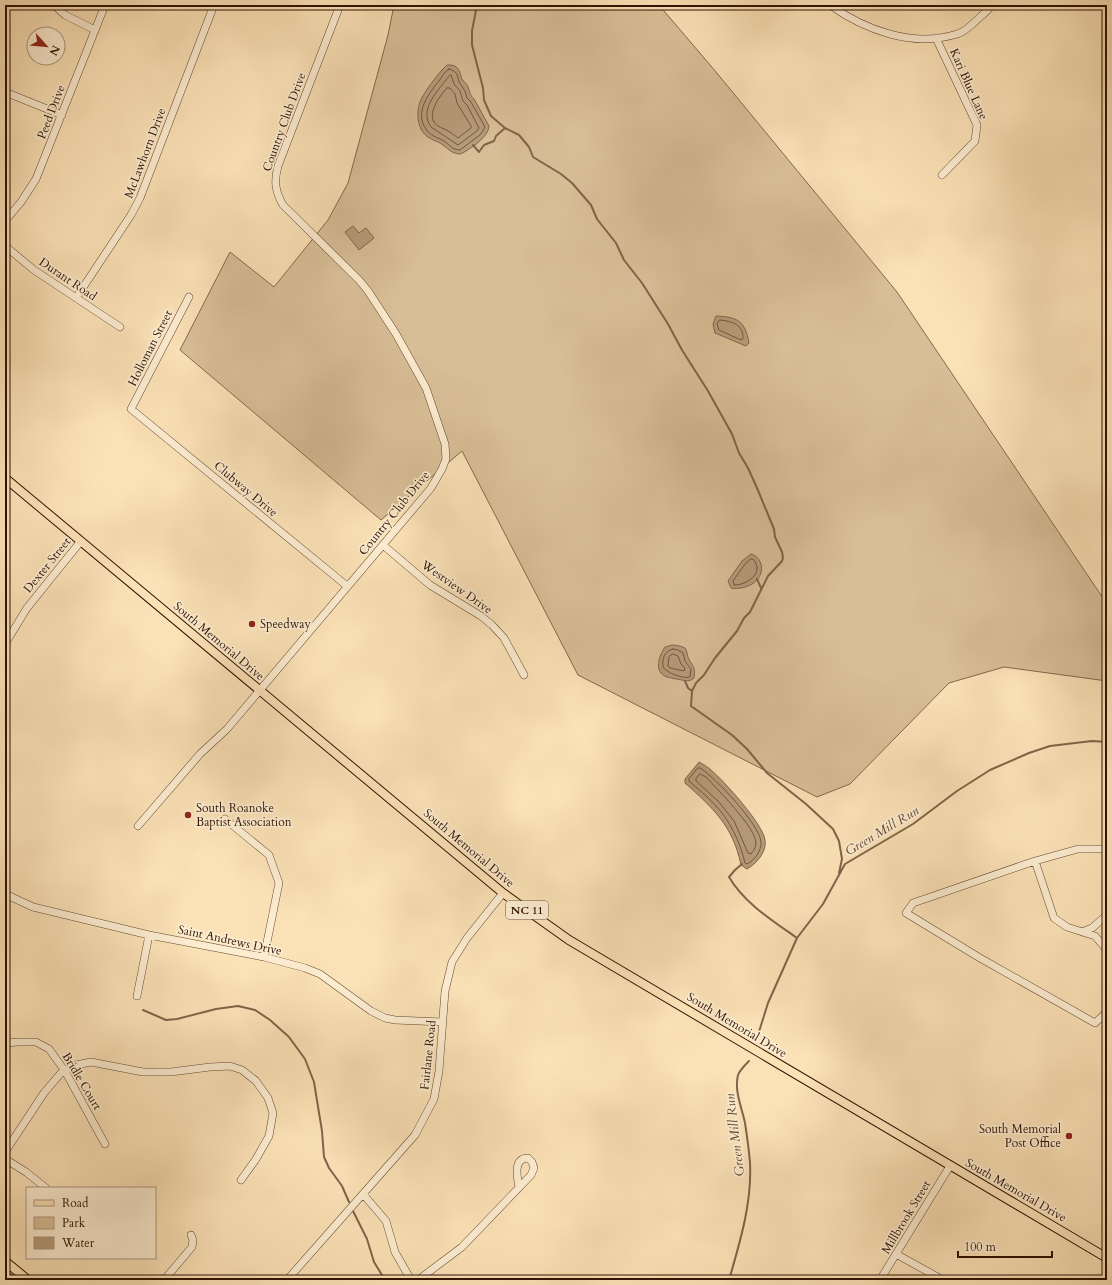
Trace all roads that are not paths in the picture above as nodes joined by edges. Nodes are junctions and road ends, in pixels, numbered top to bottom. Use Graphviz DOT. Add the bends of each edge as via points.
graph roads {
  1 [pos="54,5"];
  2 [pos="105,5"];
  3 [pos="214,5"];
  4 [pos="340,5"];
  5 [pos="830,5"];
  6 [pos="992,5"];
  7 [pos="95,30"];
  8 [pos="936,38"];
  9 [pos="5,92"];
  10 [pos="62,115"];
  11 [pos="942,175"];
  12 [pos="5,221"];
  13 [pos="5,246"];
  14 [pos="189,297"];
  15 [pos="76,298"];
  16 [pos="120,327"];
  17 [pos="132,409"];
  18 [pos="5,478"];
  19 [pos="81,541"];
  20 [pos="383,545"];
  21 [pos="347,586"];
  22 [pos="5,644"];
  23 [pos="524,675"];
  24 [pos="260,690"];
  25 [pos="225,819"];
  26 [pos="138,826"];
  27 [pos="1107,849"];
  28 [pos="1035,861"];
  29 [pos="503,893"];
  30 [pos="5,894"];
  31 [pos="1107,915"];
  32 [pos="1082,932"];
  33 [pos="149,935"];
  34 [pos="1107,950"];
  35 [pos="264,958"];
  36 [pos="137,996"];
  37 [pos="1107,1012"];
  38 [pos="442,1022"];
  39 [pos="5,1043"];
  40 [pos="65,1071"];
  41 [pos="105,1144"];
  42 [pos="5,1152"];
  43 [pos="5,1159"];
  44 [pos="950,1166"];
  45 [pos="241,1180"];
  46 [pos="45,1187"];
  47 [pos="519,1187"];
  48 [pos="363,1194"];
  49 [pos="191,1235"];
  50 [pos="896,1254"];
  51 [pos="1107,1258"];
  52 [pos="5,1261"];
  53 [pos="5,1275"];
  54 [pos="11,1280"];
  55 [pos="28,1280"];
  56 [pos="164,1280"];
  57 [pos="287,1280"];
  58 [pos="411,1280"];
  59 [pos="418,1280"];
  60 [pos="880,1280"];
  61 [pos="943,1280"];
  1 -- 7 [label="street" via="65,15"];
  2 -- 7 [label="street, Peed Drive"];
  3 -- 15 [label="street, McLawhorn Drive" via="140,198"];
  4 -- 20 [label="street, Country Club Drive" via="278,166 275,181 283,205 351,270 396,334 426,388 445,444 446,459 437,478"];
  5 -- 8 [label="street" via="864,25 890,34"];
  6 -- 8 [label="street" via="973,24 958,34"];
  7 -- 10 [label="street, Peed Drive"];
  8 -- 11 [label="street, Kari Blue Lane" via="977,125 975,141"];
  9 -- 10 [label="street"];
  10 -- 12 [label="street, Peed Drive" via="36,179"];
  13 -- 15 [label="street, Durant Road" via="34,270"];
  14 -- 17 [label="street, Holloman Street"];
  15 -- 16 [label="street, Durant Road"];
  17 -- 21 [label="street, Clubway Drive"];
  18 -- 19 [label="main road, South Memorial Drive / NC 11"];
  19 -- 22 [label="street, Dexter Street" via="27,608"];
  19 -- 24 [label="main road, South Memorial Drive / NC 11"];
  20 -- 21 [label="street, Country Club Drive"];
  20 -- 23 [label="street, Westview Drive" via="430,585 481,616 492,626 504,638"];
  21 -- 24 [label="street, Country Club Drive"];
  24 -- 26 [label="street, Country Club Drive"];
  24 -- 29 [label="main road, South Memorial Drive / NC 11"];
  25 -- 35 [label="street" via="269,856 279,883"];
  27 -- 28 [label="street" via="1078,849"];
  28 -- 32 [label="street" via="1054,918 1067,927"];
  28 -- 37 [label="street" via="913,903 906,913 1095,1023"];
  29 -- 38 [label="street, Fairlane Road" via="467,938 452,962 445,991"];
  29 -- 44 [label="main road, South Memorial Drive / NC 11" via="569,940"];
  30 -- 33 [label="street, Saint Andrews Drive" via="33,907"];
  31 -- 32 [label="street" via="1092,928"];
  32 -- 34 [label="street" via="1095,936"];
  33 -- 35 [label="street, Saint Andrews Drive"];
  33 -- 36 [label="street"];
  35 -- 38 [label="street, Saint Andrews Drive" via="320,974 371,1011 385,1018"];
  38 -- 48 [label="street, Fairlane Road" via="439,1071 434,1099 415,1135"];
  39 -- 40 [label="street, Bridle Court" via="36,1042 49,1049"];
  40 -- 41 [label="street, Bridle Court"];
  40 -- 42 [label="street" via="44,1093"];
  40 -- 45 [label="street" via="76,1065 91,1062 143,1072 230,1066 242,1070 256,1082 268,1098 273,1113 269,1136"];
  43 -- 46 [label="street"];
  44 -- 50 [label="street, Millbrook Street"];
  44 -- 51 [label="main road, South Memorial Drive / NC 11"];
  47 -- 59 [label="street" via="462,1246"];
  48 -- 57 [label="street, Fairlane Road"];
  48 -- 58 [label="street" via="386,1221 396,1252"];
  49 -- 56 [label="street" via="192,1246"];
  50 -- 60 [label="street, Millbrook Street"];
  50 -- 61 [label="street"];
  52 -- 55 [label="main road"];
  53 -- 54 [label="main road"];
}
